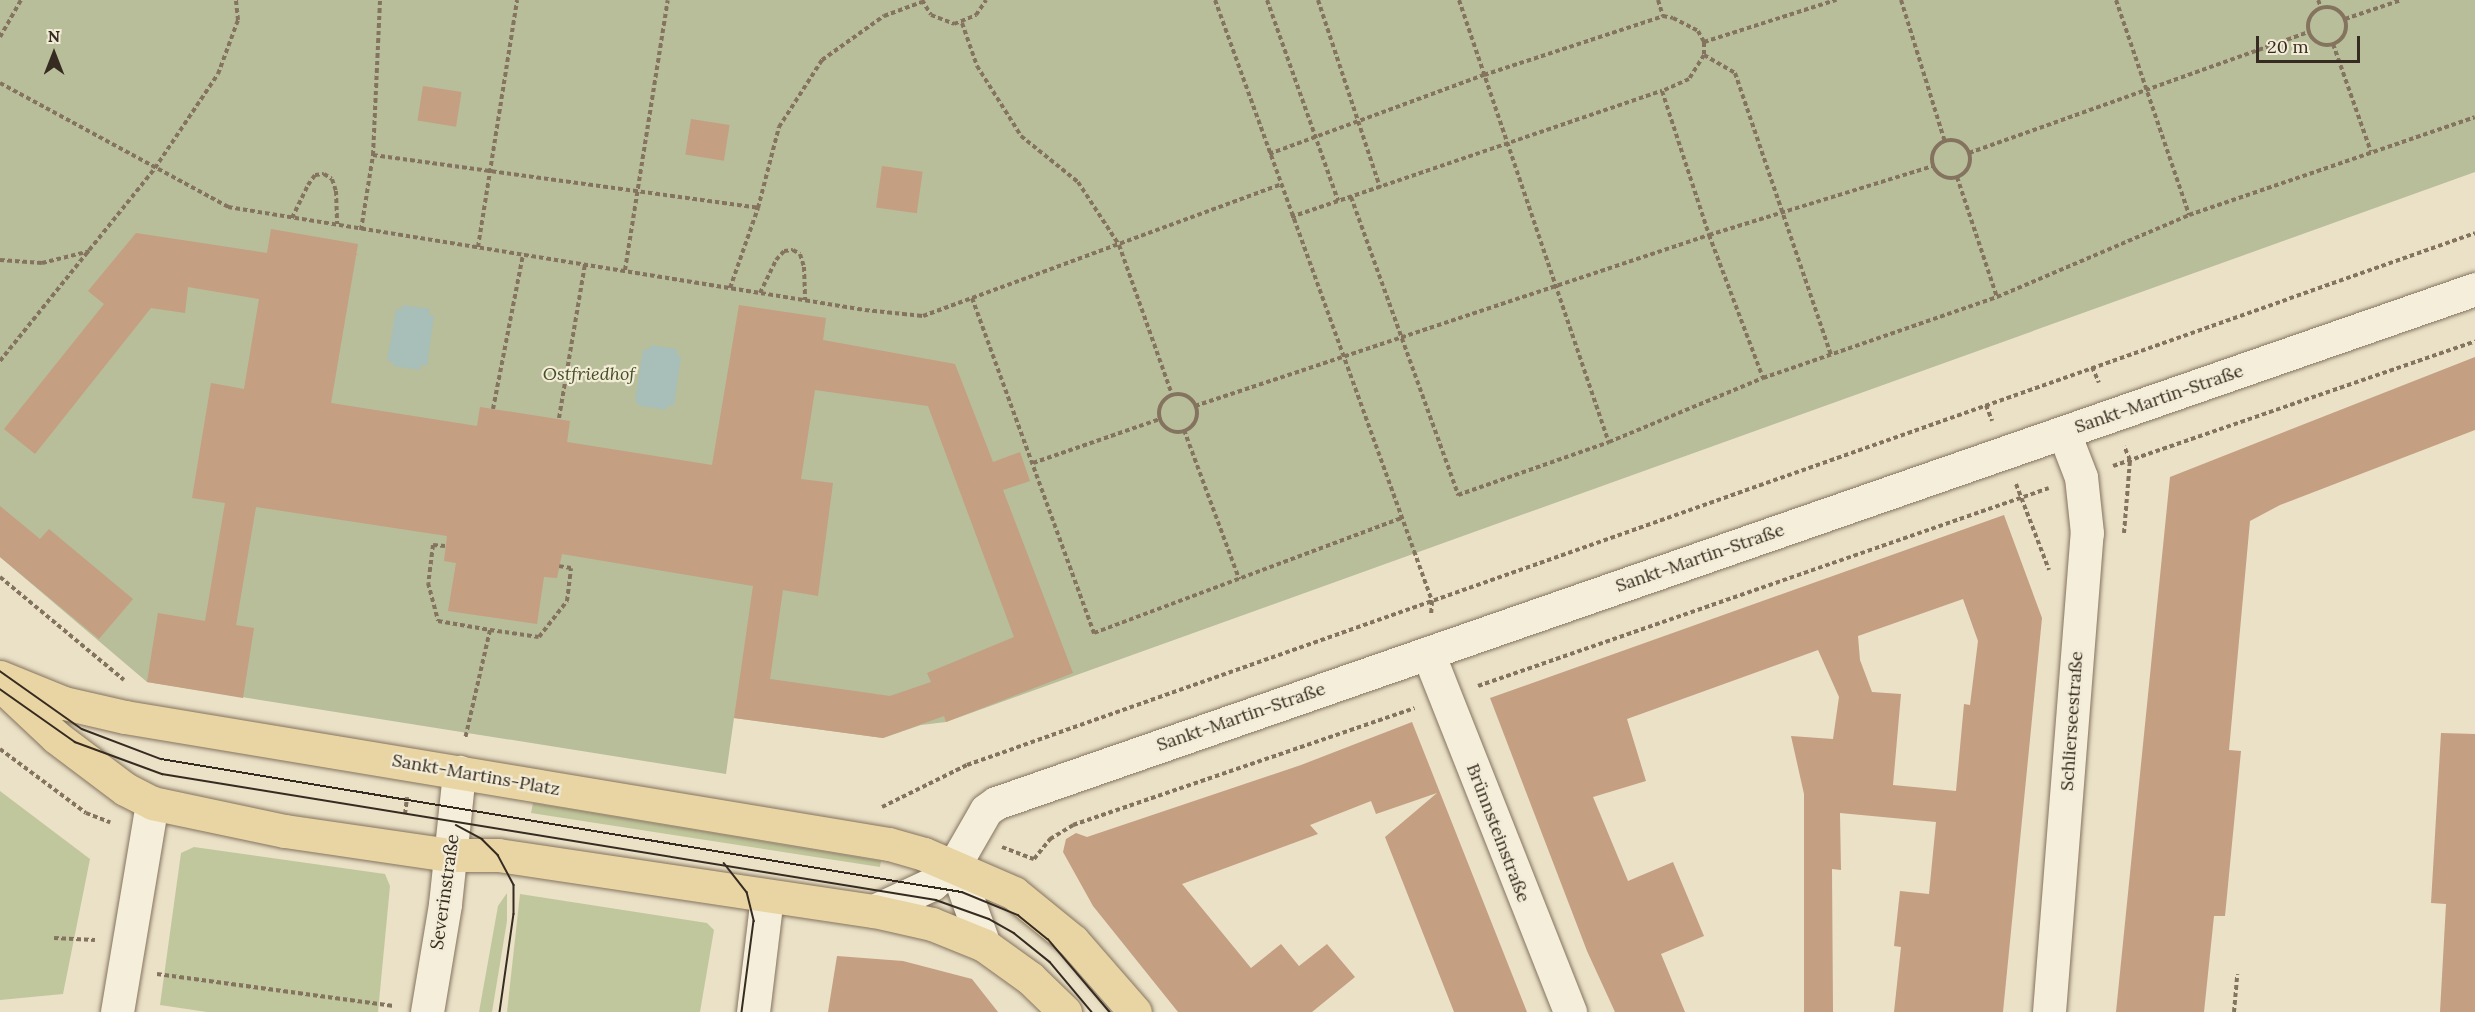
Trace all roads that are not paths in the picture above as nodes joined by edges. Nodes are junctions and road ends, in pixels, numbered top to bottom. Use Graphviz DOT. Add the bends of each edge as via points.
graph roads {
  1 [pos="2475,289"];
  2 [pos="2064,433"];
  3 [pos="1428,653"];
  4 [pos="0,677"];
  5 [pos="0,683"];
  6 [pos="461,761"];
  7 [pos="152,803"];
  8 [pos="450,855"];
  9 [pos="955,864"];
  10 [pos="767,896"];
  11 [pos="874,911"];
  12 [pos="984,945"];
  13 [pos="427,1011"];
  14 [pos="117,1012"];
  15 [pos="753,1012"];
  16 [pos="1065,1012"];
  17 [pos="1135,1012"];
  18 [pos="1570,1012"];
  19 [pos="2049,1012"];
  1 -- 2 [label="street, Sankt-Martin-Straße"];
  2 -- 3 [label="street, Sankt-Martin-Straße"];
  2 -- 19 [label="street, Schlierseestraße" via="2081,477 2087,533"];
  3 -- 9 [label="street, Sankt-Martin-Straße" via="996,804 986,810"];
  3 -- 18 [label="street, Brünnsteinstraße"];
  4 -- 6 [label="main road, Sankt-Martins-Platz" via="64,703 124,717 411,763"];
  5 -- 7 [label="main road" via="56,737 125,789"];
  6 -- 8 [label="street, Severinstraße"];
  6 -- 9 [label="main road, Sankt-Martins-Platz" via="889,844"];
  7 -- 8 [label="main road" via="285,831"];
  7 -- 14 [label="street"];
  8 -- 10 [label="main road" via="498,855"];
  8 -- 13 [label="street, Severinstraße"];
  9 -- 11 [label="street, Sankt-Martin-Straße" via="932,884"];
  9 -- 12 [label="street"];
  9 -- 17 [label="main road, Sankt-Martins-Platz" via="1014,893 1042,914 1098,966"];
  10 -- 11 [label="main road"];
  10 -- 15 [label="street"];
  11 -- 12 [label="main road" via="932,924"];
  12 -- 16 [label="main road" via="1030,978"];
}
